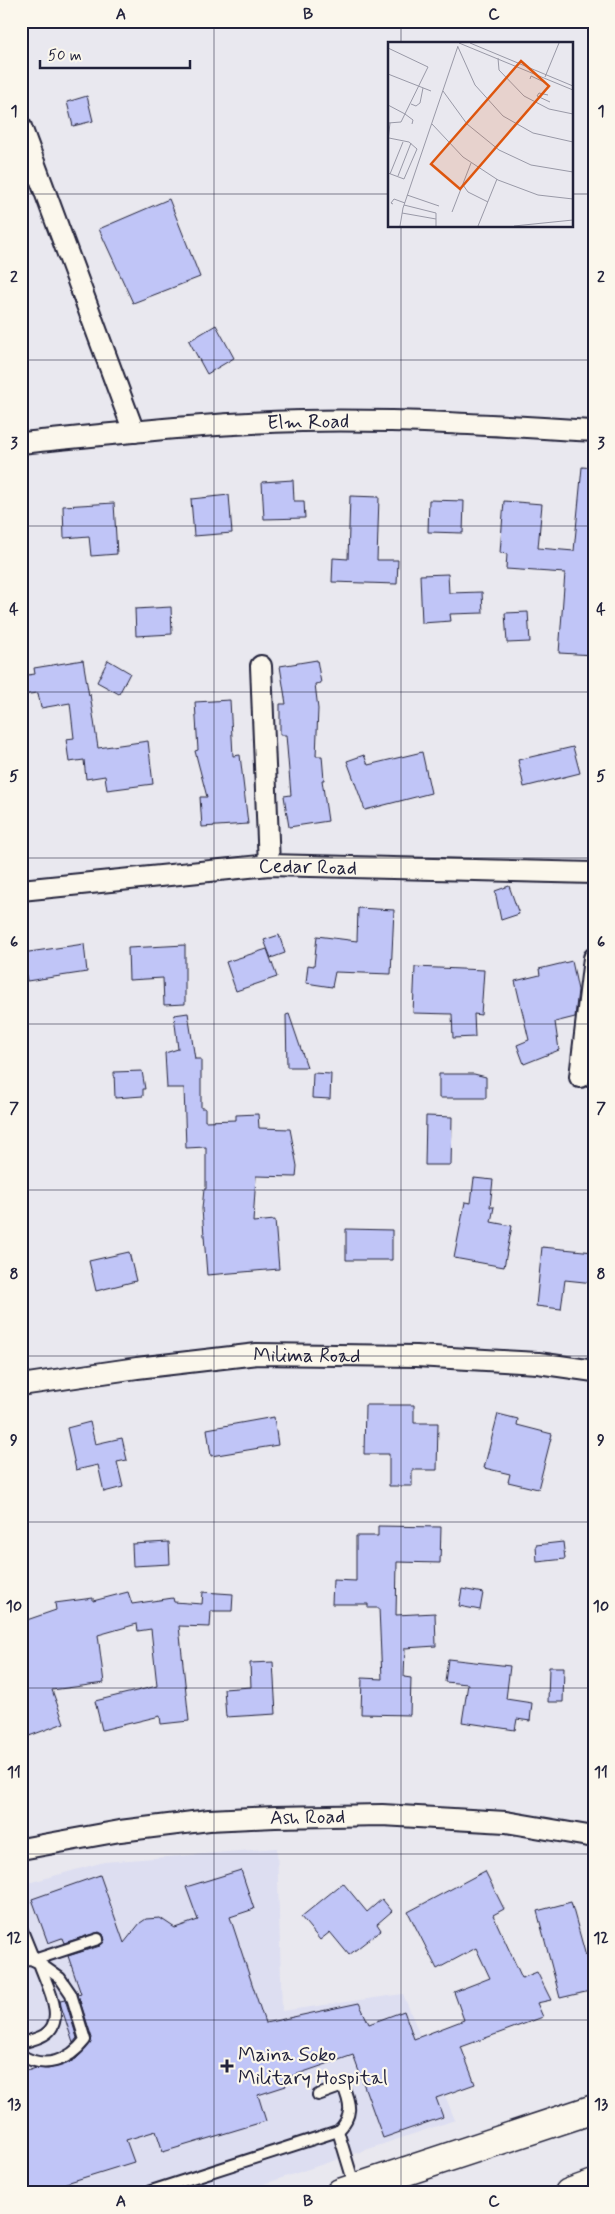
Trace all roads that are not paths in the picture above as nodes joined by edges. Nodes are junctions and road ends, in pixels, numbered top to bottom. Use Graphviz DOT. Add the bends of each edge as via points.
graph roads {
  1 [pos="21,127"];
  2 [pos="594,431"];
  3 [pos="134,432"];
  4 [pos="21,443"];
  5 [pos="261,666"];
  6 [pos="269,865"];
  7 [pos="594,873"];
  8 [pos="21,890"];
  9 [pos="594,958"];
  10 [pos="580,1077"];
  11 [pos="594,1371"];
  12 [pos="21,1385"];
  13 [pos="594,1837"];
  14 [pos="21,1848"];
  15 [pos="21,1928"];
  16 [pos="98,1939"];
  17 [pos="21,1960"];
  18 [pos="36,1962"];
  19 [pos="21,2043"];
  20 [pos="21,2055"];
  21 [pos="318,2095"];
  22 [pos="594,2109"];
  23 [pos="338,2131"];
  24 [pos="594,2184"];
  25 [pos="348,2190"];
  26 [pos="144,2193"];
  27 [pos="569,2193"];
  1 -- 3 [label="street"];
  2 -- 3 [label="street, Elm Road" via="452,422 301,421"];
  3 -- 4 [label="street, Elm Road"];
  5 -- 6 [label="street"];
  6 -- 7 [label="street, Cedar Road"];
  6 -- 8 [label="street, Cedar Road"];
  9 -- 10 [label="street"];
  11 -- 12 [label="street, Milima Road" via="538,1363 416,1356 257,1354"];
  13 -- 14 [label="street, Ash Road" via="497,1821 382,1815 275,1817 210,1820"];
  15 -- 18 [label="lane"];
  16 -- 18 [label="lane"];
  17 -- 18 [label="lane"];
  18 -- 19 [label="lane" via="56,2021 52,2029 43,2035"];
  18 -- 20 [label="lane" via="60,1978 71,1994 85,2040 76,2051 61,2060 44,2063 30,2061"];
  21 -- 23 [label="lane" via="343,2086 350,2109 346,2123"];
  22 -- 25 [label="main road"];
  23 -- 25 [label="lane"];
  23 -- 26 [label="lane"];
  24 -- 27 [label="main road"];
}
